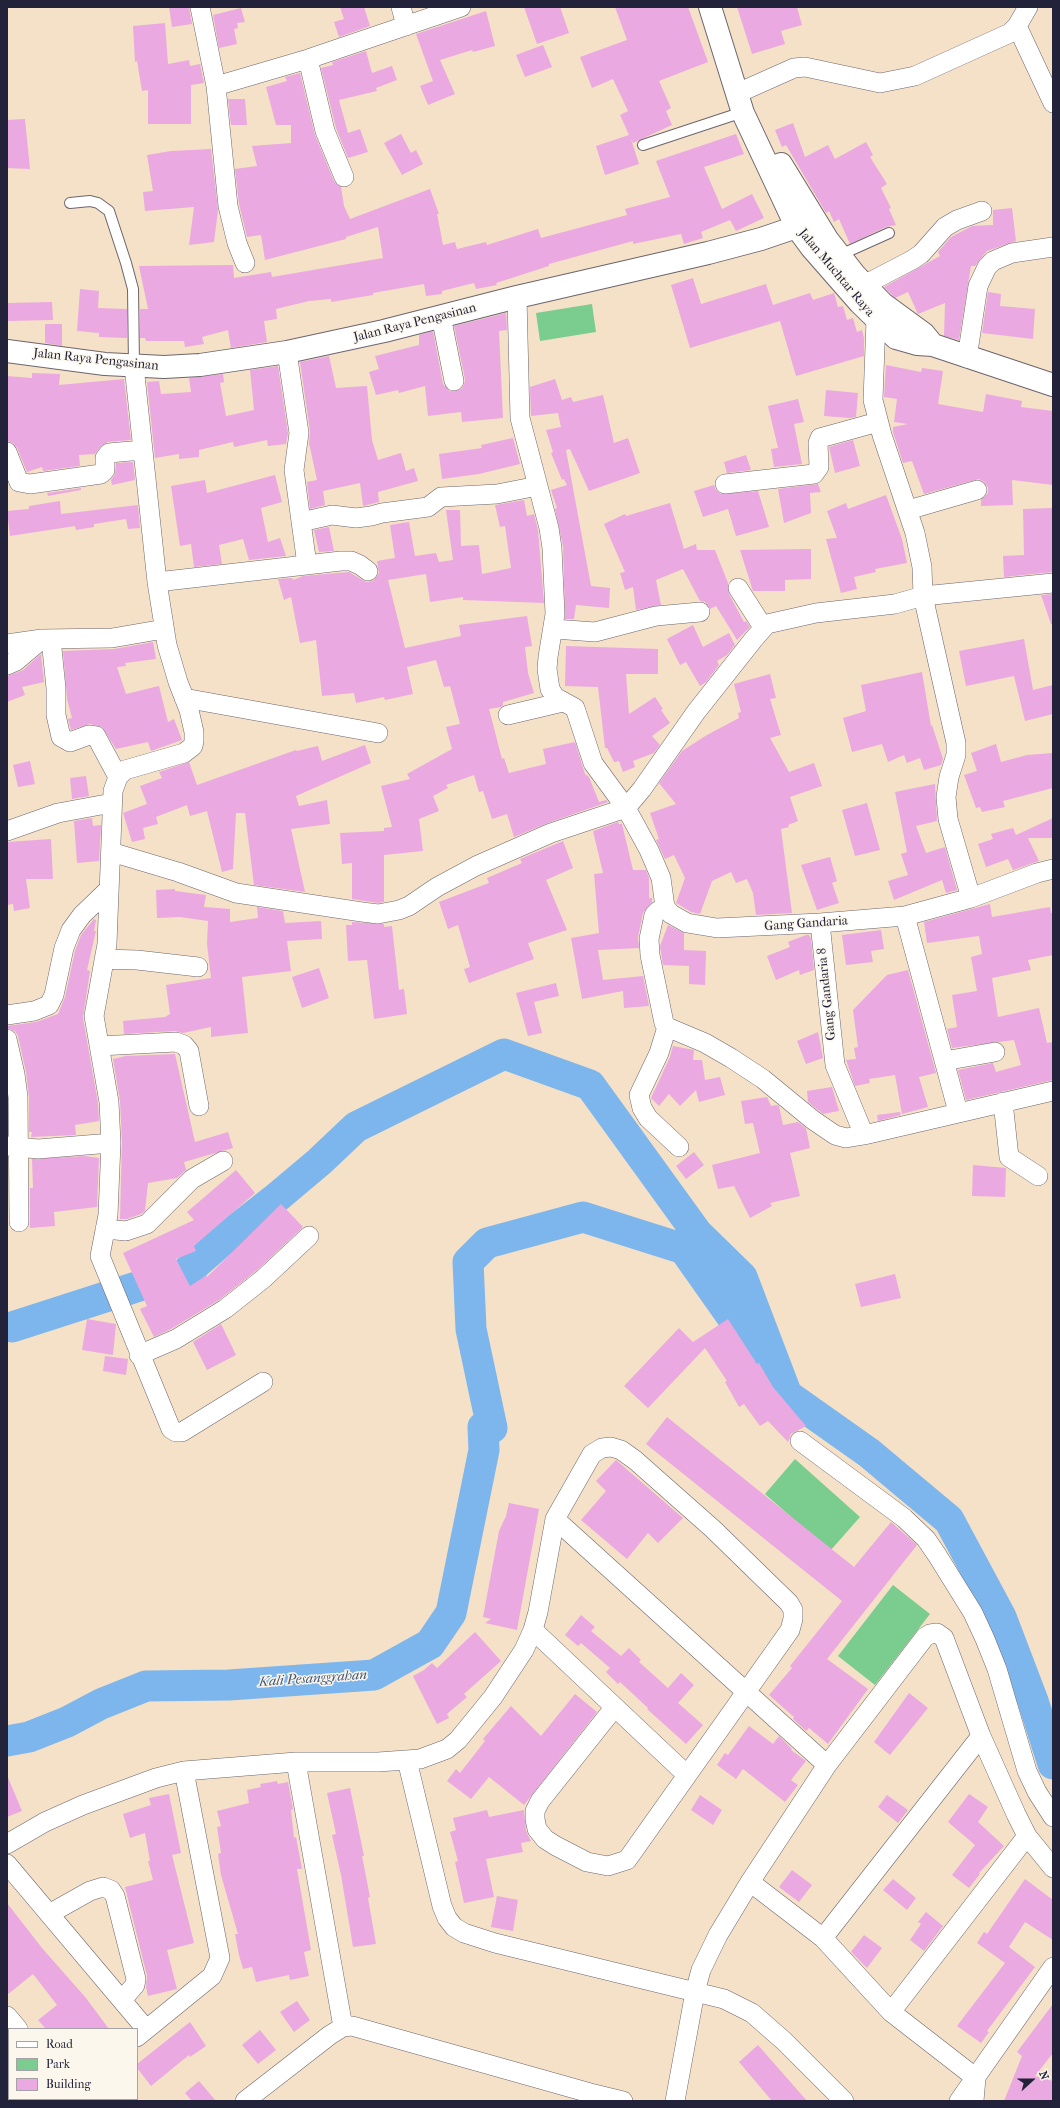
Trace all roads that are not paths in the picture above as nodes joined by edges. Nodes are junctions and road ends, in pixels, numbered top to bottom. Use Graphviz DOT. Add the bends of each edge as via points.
graph roads {
  1 [pos="200,7"];
  2 [pos="401,7"];
  3 [pos="461,7"];
  4 [pos="710,7"];
  5 [pos="1028,7"];
  6 [pos="406,26"];
  7 [pos="1017,26"];
  8 [pos="308,59"];
  9 [pos="216,86"];
  10 [pos="1053,103"];
  11 [pos="743,104"];
  12 [pos="643,145"];
  13 [pos="344,177"];
  14 [pos="70,203"];
  15 [pos="982,211"];
  16 [pos="806,224"];
  17 [pos="889,233"];
  18 [pos="1053,248"];
  19 [pos="840,255"];
  20 [pos="245,263"];
  21 [pos="864,285"];
  22 [pos="517,297"];
  23 [pos="879,312"];
  24 [pos="441,316"];
  25 [pos="7,351"];
  26 [pos="287,352"];
  27 [pos="967,358"];
  28 [pos="134,366"];
  29 [pos="454,381"];
  30 [pos="1053,385"];
  31 [pos="878,422"];
  32 [pos="142,450"];
  33 [pos="7,452"];
  34 [pos="725,484"];
  35 [pos="538,486"];
  36 [pos="977,490"];
  37 [pos="908,510"];
  38 [pos="301,522"];
  39 [pos="307,565"];
  40 [pos="368,572"];
  41 [pos="157,582"];
  42 [pos="1053,583"];
  43 [pos="738,588"];
  44 [pos="923,596"];
  45 [pos="700,612"];
  46 [pos="763,627"];
  47 [pos="164,629"];
  48 [pos="554,629"];
  49 [pos="46,639"];
  50 [pos="7,644"];
  51 [pos="7,665"];
  52 [pos="184,698"];
  53 [pos="563,702"];
  54 [pos="508,715"];
  55 [pos="378,734"];
  56 [pos="118,777"];
  57 [pos="112,803"];
  58 [pos="626,808"];
  59 [pos="7,831"];
  60 [pos="111,852"];
  61 [pos="1053,869"];
  62 [pos="108,890"];
  63 [pos="971,898"];
  64 [pos="665,907"];
  65 [pos="905,916"];
  66 [pos="820,923"];
  67 [pos="104,959"];
  68 [pos="198,968"];
  69 [pos="7,1015"];
  70 [pos="665,1024"];
  71 [pos="7,1039"];
  72 [pos="99,1046"];
  73 [pos="995,1052"];
  74 [pos="944,1062"];
  75 [pos="1053,1091"];
  76 [pos="1003,1102"];
  77 [pos="199,1106"];
  78 [pos="958,1112"];
  79 [pos="864,1135"];
  80 [pos="111,1143"];
  81 [pos="13,1147"];
  82 [pos="679,1147"];
  83 [pos="223,1161"];
  84 [pos="1038,1176"];
  85 [pos="19,1222"];
  86 [pos="106,1229"];
  87 [pos="309,1236"];
  88 [pos="139,1355"];
  89 [pos="263,1382"];
  90 [pos="800,1441"];
  91 [pos="555,1519"];
  92 [pos="533,1630"];
  93 [pos="746,1690"];
  94 [pos="614,1708"];
  95 [pos="981,1736"];
  96 [pos="407,1760"];
  97 [pos="296,1762"];
  98 [pos="827,1764"];
  99 [pos="184,1771"];
  100 [pos="687,1775"];
  101 [pos="1053,1817"];
  102 [pos="1027,1836"];
  103 [pos="7,1844"];
  104 [pos="7,1864"];
  105 [pos="1053,1868"];
  106 [pos="750,1882"];
  107 [pos="49,1914"];
  108 [pos="823,1938"];
  109 [pos="1053,1967"];
  110 [pos="695,1992"];
  111 [pos="122,2000"];
  112 [pos="891,2012"];
  113 [pos="7,2016"];
  114 [pos="17,2028"];
  115 [pos="343,2028"];
  116 [pos="142,2033"];
  117 [pos="976,2078"];
  118 [pos="590,2097"];
  119 [pos="245,2101"];
  120 [pos="623,2101"];
  121 [pos="675,2101"];
  122 [pos="844,2101"];
  123 [pos="959,2101"];
  124 [pos="974,2101"];
  1 -- 9 [label="street"];
  2 -- 6 [label="street"];
  3 -- 6 [label="street"];
  4 -- 11 [label="main road, Jalan Muchtar Raya"];
  5 -- 7 [label="street"];
  6 -- 8 [label="street"];
  7 -- 10 [label="street"];
  7 -- 11 [label="street" via="1010,33 915,76 880,83 805,67 794,68"];
  8 -- 9 [label="street"];
  8 -- 13 [label="street" via="325,131"];
  9 -- 20 [label="street" via="228,206 237,244"];
  11 -- 12 [label="lane"];
  11 -- 16 [label="main road, Jalan Muchtar Raya"];
  14 -- 28 [label="lane" via="90,201 109,211 133,289"];
  15 -- 21 [label="street" via="945,227 921,254"];
  16 -- 19 [label="main road, Jalan Muchtar Raya"];
  16 -- 22 [label="main road, Jalan Raya Pengasinan" via="708,253"];
  16 -- 23 [label="main road, Jalan Muchtar Raya" via="816,252"];
  17 -- 19 [label="lane"];
  18 -- 27 [label="street" via="1012,253 993,261 987,267 978,286"];
  19 -- 21 [label="main road, Jalan Muchtar Raya"];
  21 -- 23 [label="main road, Jalan Muchtar Raya"];
  22 -- 24 [label="main road, Jalan Raya Pengasinan"];
  22 -- 35 [label="street" via="520,418"];
  23 -- 27 [label="main road, Jalan Muchtar Raya" via="896,338 933,345"];
  23 -- 31 [label="street" via="872,383"];
  24 -- 26 [label="main road, Jalan Raya Pengasinan"];
  24 -- 29 [label="street"];
  25 -- 28 [label="main road, Jalan Raya Pengasinan"];
  26 -- 28 [label="main road, Jalan Raya Pengasinan" via="200,365"];
  26 -- 38 [label="street" via="299,433 294,470"];
  27 -- 30 [label="main road, Jalan Muchtar Raya"];
  28 -- 32 [label="street"];
  31 -- 34 [label="street" via="820,438 819,467 814,474"];
  31 -- 37 [label="street"];
  32 -- 33 [label="street" via="109,454 105,458 105,470 101,474 30,484 19,482"];
  32 -- 41 [label="street"];
  35 -- 38 [label="street" via="497,494 441,496 428,507 356,518 332,515"];
  35 -- 48 [label="street" via="552,548"];
  36 -- 37 [label="street"];
  37 -- 44 [label="street" via="922,567"];
  38 -- 39 [label="street"];
  39 -- 40 [label="street" via="351,561"];
  39 -- 41 [label="street"];
  41 -- 47 [label="street"];
  42 -- 44 [label="street"];
  43 -- 46 [label="street"];
  44 -- 46 [label="street" via="883,606 798,616 771,622"];
  44 -- 63 [label="street" via="956,743 956,755 946,797 948,819"];
  45 -- 48 [label="street" via="649,618 595,632"];
  46 -- 58 [label="street" via="696,712"];
  47 -- 49 [label="street" via="112,638"];
  47 -- 52 [label="street"];
  48 -- 53 [label="street" via="548,657 548,679 555,697"];
  49 -- 50 [label="street"];
  49 -- 51 [label="street"];
  49 -- 56 [label="street" via="56,688 56,715 61,736 70,742 96,736"];
  52 -- 55 [label="street"];
  52 -- 56 [label="street" via="194,732 193,746 184,753 125,770"];
  53 -- 54 [label="street"];
  53 -- 58 [label="street" via="575,708 593,763"];
  56 -- 57 [label="street" via="112,791"];
  57 -- 59 [label="street" via="58,813"];
  57 -- 60 [label="street"];
  58 -- 60 [label="street" via="551,833 465,872 409,906 378,914 236,893"];
  58 -- 64 [label="street" via="641,833 661,878"];
  60 -- 62 [label="street"];
  61 -- 63 [label="street, Gang Gandaria"];
  62 -- 67 [label="street" via="107,944"];
  62 -- 69 [label="street" via="70,930 54,995 49,1005 34,1011"];
  63 -- 65 [label="street, Gang Gandaria"];
  64 -- 66 [label="street, Gang Gandaria" via="676,918 706,927"];
  64 -- 70 [label="street" via="654,915 649,939 658,999"];
  65 -- 66 [label="street, Gang Gandaria"];
  65 -- 74 [label="street"];
  66 -- 79 [label="street, Gang Gandaria 8" via="835,1065"];
  67 -- 68 [label="street" via="137,960"];
  67 -- 72 [label="street" via="94,1016"];
  70 -- 79 [label="street" via="705,1043 763,1079 829,1132 846,1138"];
  70 -- 82 [label="street" via="659,1053 639,1095 648,1118"];
  71 -- 81 [label="street" via="16,1074"];
  72 -- 77 [label="street" via="176,1042 184,1044 189,1051"];
  72 -- 80 [label="street" via="109,1102"];
  73 -- 74 [label="street"];
  74 -- 78 [label="street"];
  75 -- 76 [label="street"];
  76 -- 78 [label="street"];
  76 -- 84 [label="street" via="1009,1156"];
  78 -- 79 [label="street"];
  80 -- 81 [label="street" via="38,1148"];
  80 -- 86 [label="street" via="111,1181"];
  81 -- 85 [label="street"];
  83 -- 86 [label="street" via="192,1179 147,1224 126,1231"];
  86 -- 88 [label="street" via="100,1256"];
  87 -- 88 [label="street" via="225,1309 176,1339"];
  88 -- 89 [label="street" via="168,1424 176,1432 182,1432"];
  90 -- 101 [label="street" via="904,1518 926,1539 937,1555 973,1613 985,1640 997,1669 1027,1771"];
  91 -- 92 [label="street"];
  91 -- 93 [label="street"];
  91 -- 93 [label="street" via="592,1454 602,1448 611,1447 621,1450 635,1460 713,1529 789,1603 793,1610 790,1630"];
  92 -- 94 [label="street"];
  92 -- 96 [label="street" via="524,1650 493,1697 458,1740 435,1755"];
  93 -- 98 [label="street"];
  93 -- 100 [label="street"];
  94 -- 100 [label="street"];
  94 -- 100 [label="street" via="540,1801 535,1811 535,1819 537,1829 545,1839 587,1862 608,1866 619,1864 627,1860"];
  95 -- 98 [label="street" via="947,1644 940,1635 933,1632 925,1637"];
  95 -- 102 [label="street"];
  95 -- 108 [label="street"];
  96 -- 97 [label="street"];
  96 -- 110 [label="street" via="442,1906 454,1927 495,1943"];
  97 -- 99 [label="street"];
  97 -- 115 [label="street"];
  98 -- 106 [label="street"];
  99 -- 103 [label="street" via="149,1780 83,1805 45,1822"];
  99 -- 116 [label="street" via="220,1958 212,1976"];
  102 -- 105 [label="street"];
  102 -- 112 [label="street"];
  104 -- 107 [label="street"];
  106 -- 108 [label="street"];
  106 -- 110 [label="street" via="718,1935 701,1970"];
  107 -- 111 [label="street"];
  107 -- 111 [label="street" via="90,1891 103,1887 111,1890 115,1896 136,1979 132,1989"];
  108 -- 112 [label="street"];
  109 -- 117 [label="street"];
  110 -- 121 [label="street"];
  110 -- 122 [label="street" via="724,1999 752,2013"];
  111 -- 116 [label="street"];
  112 -- 117 [label="street"];
  113 -- 114 [label="street"];
  115 -- 118 [label="street" via="364,2028"];
  115 -- 119 [label="street" via="330,2035"];
  117 -- 123 [label="street"];
  117 -- 124 [label="street"];
  118 -- 120 [label="street"];
}
